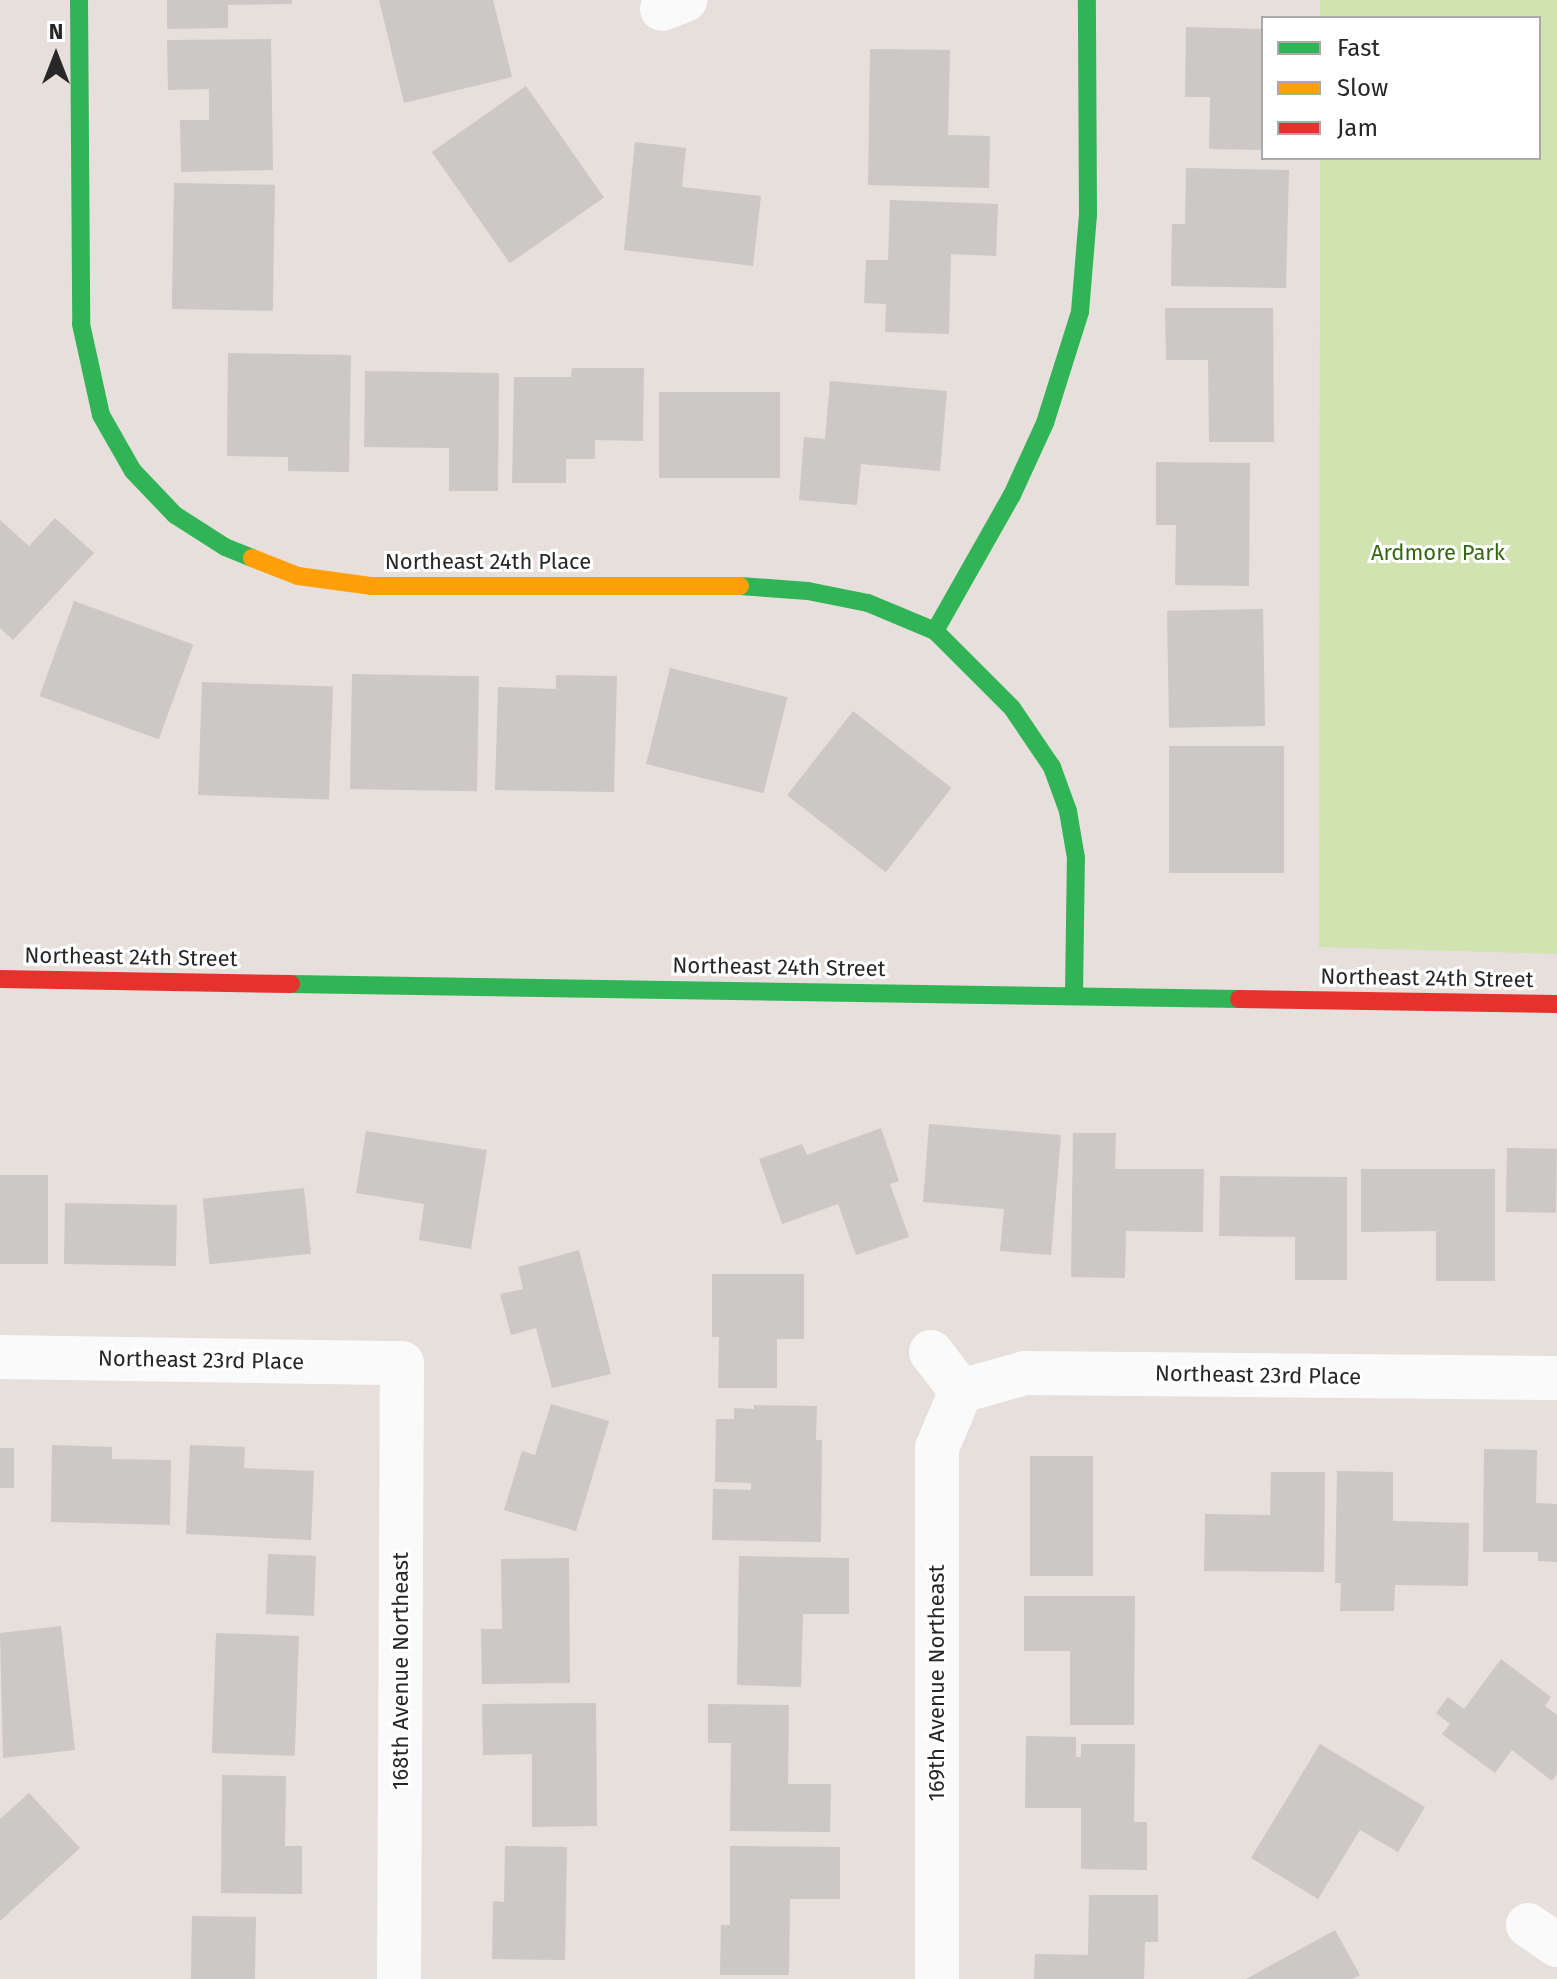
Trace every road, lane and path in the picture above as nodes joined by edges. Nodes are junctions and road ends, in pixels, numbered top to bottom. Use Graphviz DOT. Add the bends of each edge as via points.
graph roads {
  1 [pos="79,0"];
  2 [pos="1087,0"];
  3 [pos="935,631"];
  4 [pos="0,979"];
  5 [pos="1074,995"];
  6 [pos="1557,1004"];
  7 [pos="931,1352"];
  8 [pos="0,1357"];
  9 [pos="402,1363"];
  10 [pos="1557,1378"];
  11 [pos="961,1391"];
  12 [pos="399,1979"];
  13 [pos="937,1979"];
  1 -- 3 [label="street, Northeast 24th Place" via="81,324 101,415 133,471 175,515 225,547 298,576 372,586 731,585 808,591 868,603"];
  2 -- 3 [label="street" via="1088,215 1080,312 1045,423 1019,481"];
  3 -- 5 [label="street" via="1012,708 1052,767 1068,811 1076,858"];
  4 -- 5 [label="street, Northeast 24th Street"];
  5 -- 6 [label="street, Northeast 24th Street"];
  7 -- 11 [label="street"];
  8 -- 9 [label="street, Northeast 23rd Place"];
  9 -- 12 [label="street, 168th Avenue Northeast"];
  10 -- 11 [label="street, Northeast 23rd Place" via="1025,1373"];
  11 -- 13 [label="street, 169th Avenue Northeast" via="937,1448"];
}
